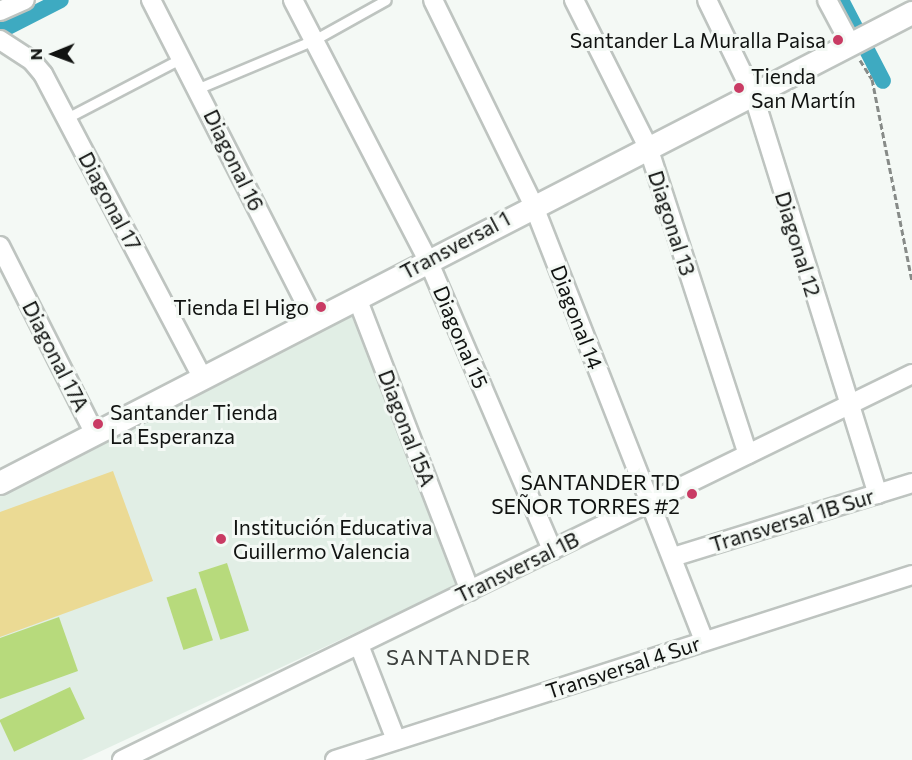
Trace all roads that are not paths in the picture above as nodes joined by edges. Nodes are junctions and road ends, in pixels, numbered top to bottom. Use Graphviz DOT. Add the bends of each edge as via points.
graph roads {
  1 [pos="25,0"];
  2 [pos="151,0"];
  3 [pos="293,0"];
  4 [pos="386,0"];
  5 [pos="433,0"];
  6 [pos="574,0"];
  7 [pos="707,0"];
  8 [pos="827,0"];
  9 [pos="0,11"];
  10 [pos="912,13"];
  11 [pos="314,40"];
  12 [pos="851,42"];
  13 [pos="3,47"];
  14 [pos="182,57"];
  15 [pos="199,88"];
  16 [pos="754,97"];
  17 [pos="67,118"];
  18 [pos="648,147"];
  19 [pos="532,204"];
  20 [pos="0,246"];
  21 [pos="427,258"];
  22 [pos="357,298"];
  23 [pos="315,322"];
  24 [pos="912,374"];
  25 [pos="202,377"];
  26 [pos="847,406"];
  27 [pos="95,434"];
  28 [pos="748,454"];
  29 [pos="0,483"];
  30 [pos="912,483"];
  31 [pos="878,494"];
  32 [pos="649,503"];
  33 [pos="552,550"];
  34 [pos="673,557"];
  35 [pos="912,575"];
  36 [pos="470,591"];
  37 [pos="704,640"];
  38 [pos="358,645"];
  39 [pos="396,740"];
  40 [pos="122,760"];
  41 [pos="335,760"];
  1 -- 9 [label="street"];
  2 -- 14 [label="street, Diagonal 16"];
  3 -- 11 [label="street, Diagonal 15"];
  4 -- 11 [label="lane"];
  5 -- 19 [label="street, Diagonal 14"];
  6 -- 18 [label="street, Diagonal 13"];
  7 -- 16 [label="street, Diagonal 12"];
  8 -- 12 [label="street"];
  10 -- 12 [label="street, Transversal 1"];
  11 -- 15 [label="lane"];
  11 -- 21 [label="street, Diagonal 15"];
  12 -- 16 [label="street, Transversal 1"];
  13 -- 17 [label="street, Diagonal 17" via="43,74"];
  14 -- 15 [label="street, Diagonal 16"];
  14 -- 17 [label="lane"];
  15 -- 23 [label="street, Diagonal 16"];
  16 -- 18 [label="street, Transversal 1"];
  16 -- 26 [label="street, Diagonal 12"];
  17 -- 25 [label="street, Diagonal 17"];
  18 -- 19 [label="street, Transversal 1"];
  18 -- 28 [label="street, Diagonal 13"];
  19 -- 21 [label="street, Transversal 1"];
  19 -- 32 [label="street, Diagonal 14"];
  20 -- 27 [label="street, Diagonal 17A"];
  21 -- 22 [label="street, Transversal 1"];
  21 -- 33 [label="street, Diagonal 15"];
  22 -- 23 [label="street, Transversal 1"];
  22 -- 36 [label="street, Diagonal 15A"];
  23 -- 25 [label="street, Transversal 1"];
  24 -- 26 [label="street, Transversal 1B"];
  25 -- 27 [label="street, Transversal 1"];
  26 -- 28 [label="street, Transversal 1B"];
  26 -- 31 [label="street, Diagonal 12"];
  27 -- 29 [label="street, Transversal 1"];
  28 -- 32 [label="street, Transversal 1B"];
  30 -- 31 [label="street, Transversal 1B Sur"];
  31 -- 34 [label="street, Transversal 1B Sur"];
  32 -- 33 [label="street, Transversal 1B"];
  32 -- 34 [label="street, Diagonal 14"];
  33 -- 36 [label="street, Transversal 1B"];
  34 -- 37 [label="street, Diagonal 14"];
  35 -- 37 [label="street, Transversal 4 Sur"];
  36 -- 38 [label="street, Transversal 1B"];
  37 -- 39 [label="street, Transversal 4 Sur"];
  38 -- 39 [label="street"];
  38 -- 40 [label="street, Transversal 1B"];
  39 -- 41 [label="street, Transversal 4 Sur"];
}
